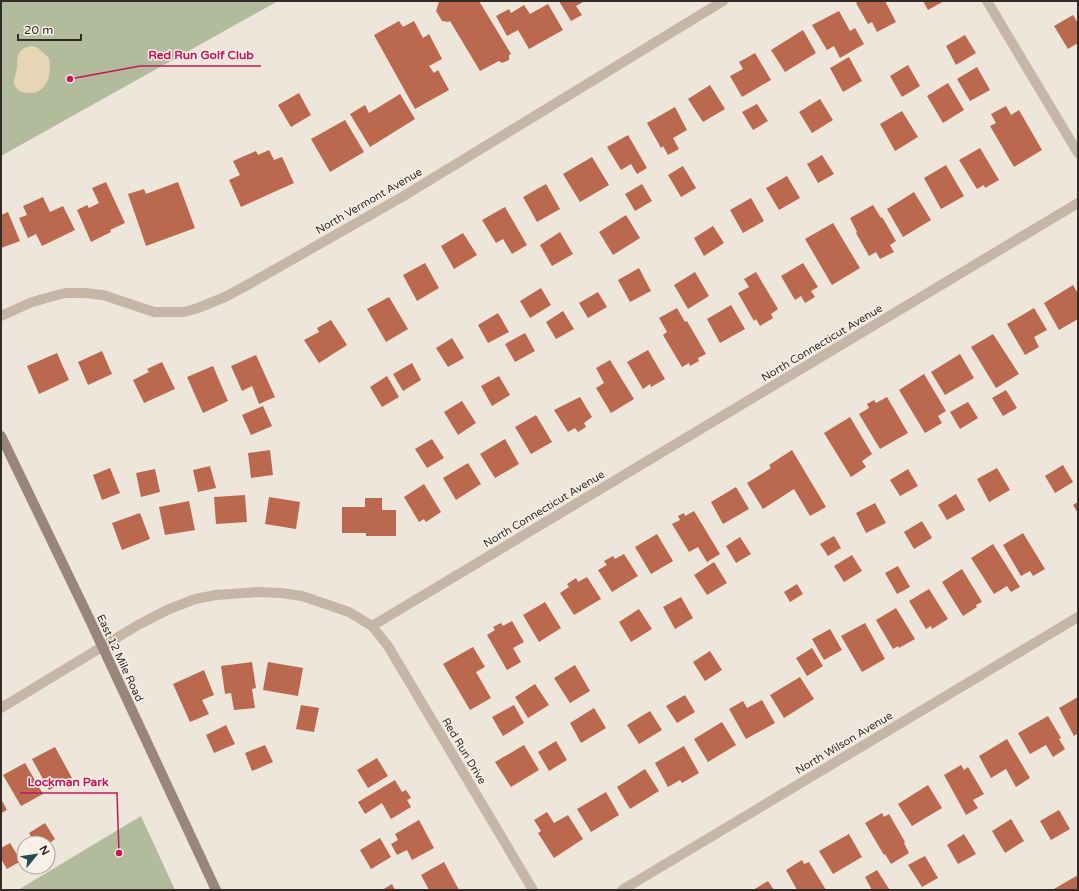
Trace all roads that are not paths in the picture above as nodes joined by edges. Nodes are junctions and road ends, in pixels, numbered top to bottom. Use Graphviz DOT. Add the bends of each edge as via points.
graph roads {
  1 [pos="723,1"];
  2 [pos="987,1"];
  3 [pos="1078,153"];
  4 [pos="1078,203"];
  5 [pos="1,316"];
  6 [pos="1,436"];
  7 [pos="1078,616"];
  8 [pos="372,626"];
  9 [pos="101,646"];
  10 [pos="1,708"];
  11 [pos="216,890"];
  12 [pos="533,890"];
  13 [pos="622,890"];
  1 -- 5 [label="street, North Vermont Avenue" via="402,197 225,297 184,312 154,312 103,295 65,293 32,302"];
  2 -- 3 [label="street"];
  4 -- 8 [label="street, North Connecticut Avenue"];
  6 -- 9 [label="main road, East 12 Mile Road"];
  7 -- 13 [label="street, North Wilson Avenue"];
  8 -- 9 [label="street" via="349,612 302,596 281,593 234,593 195,599 167,610"];
  8 -- 12 [label="street, Red Run Drive" via="388,646"];
  9 -- 10 [label="street"];
  9 -- 11 [label="main road, East 12 Mile Road"];
}
